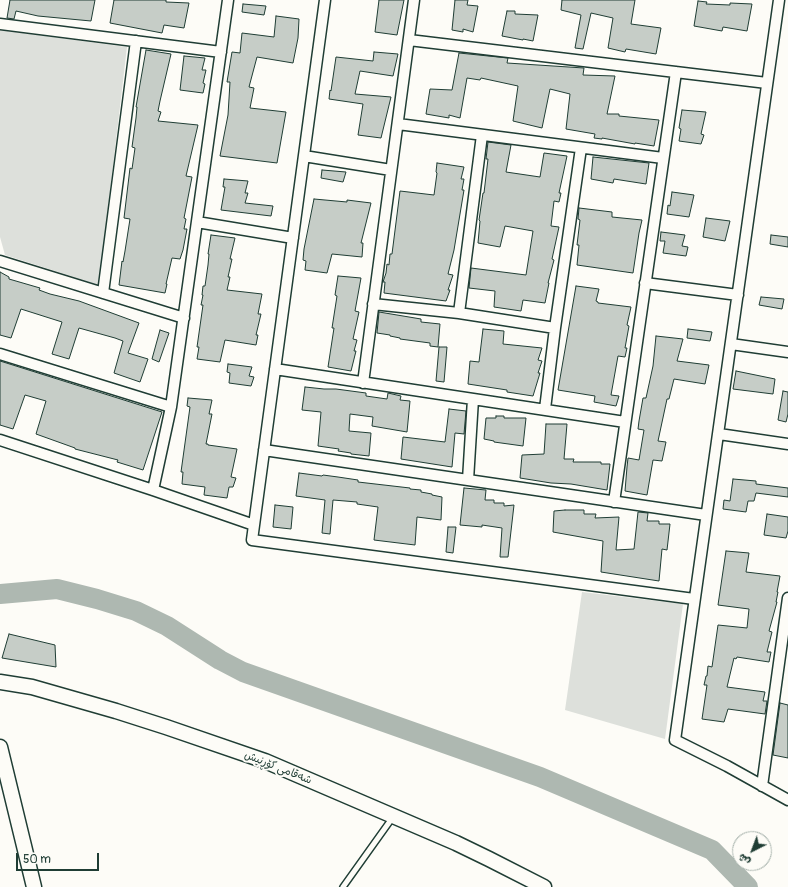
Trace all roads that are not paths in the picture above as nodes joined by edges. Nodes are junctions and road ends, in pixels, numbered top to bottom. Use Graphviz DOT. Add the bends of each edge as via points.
graph roads {
  1 [pos="228,0"];
  2 [pos="324,0"];
  3 [pos="414,0"];
  4 [pos="779,0"];
  5 [pos="0,24"];
  6 [pos="409,40"];
  7 [pos="136,41"];
  8 [pos="221,52"];
  9 [pos="676,72"];
  10 [pos="767,83"];
  11 [pos="398,124"];
  12 [pos="482,135"];
  13 [pos="581,148"];
  14 [pos="304,156"];
  15 [pos="663,158"];
  16 [pos="392,170"];
  17 [pos="197,222"];
  18 [pos="293,238"];
  19 [pos="0,261"];
  20 [pos="645,283"];
  21 [pos="103,292"];
  22 [pos="738,295"];
  23 [pos="374,304"];
  24 [pos="459,313"];
  25 [pos="184,318"];
  26 [pos="555,328"];
  27 [pos="731,344"];
  28 [pos="788,352"];
  29 [pos="0,354"];
  30 [pos="275,369"];
  31 [pos="363,383"];
  32 [pos="473,399"];
  33 [pos="171,407"];
  34 [pos="545,409"];
  35 [pos="625,422"];
  36 [pos="719,434"];
  37 [pos="0,440"];
  38 [pos="788,444"];
  39 [pos="264,450"];
  40 [pos="468,480"];
  41 [pos="153,490"];
  42 [pos="614,502"];
  43 [pos="706,515"];
  44 [pos="254,525"];
  45 [pos="788,598"];
  46 [pos="694,599"];
  47 [pos="0,682"];
  48 [pos="0,747"];
  49 [pos="762,786"];
  50 [pos="788,800"];
  51 [pos="394,816"];
  52 [pos="34,887"];
  53 [pos="343,887"];
  54 [pos="544,887"];
  1 -- 8 [label="street"];
  2 -- 14 [label="street"];
  3 -- 6 [label="street"];
  4 -- 10 [label="street"];
  5 -- 7 [label="street"];
  6 -- 9 [label="street"];
  6 -- 11 [label="street"];
  7 -- 8 [label="street"];
  7 -- 21 [label="street"];
  8 -- 17 [label="street"];
  9 -- 10 [label="street"];
  9 -- 15 [label="street"];
  10 -- 22 [label="street"];
  11 -- 12 [label="street"];
  11 -- 16 [label="street"];
  12 -- 13 [label="street"];
  12 -- 24 [label="street"];
  13 -- 15 [label="street"];
  13 -- 26 [label="street"];
  14 -- 16 [label="street"];
  14 -- 18 [label="street"];
  15 -- 20 [label="street"];
  16 -- 23 [label="street"];
  17 -- 18 [label="street"];
  17 -- 25 [label="street"];
  18 -- 30 [label="street"];
  19 -- 21 [label="street"];
  20 -- 22 [label="street"];
  20 -- 35 [label="street"];
  21 -- 25 [label="street"];
  22 -- 27 [label="street"];
  23 -- 24 [label="street"];
  23 -- 31 [label="street"];
  24 -- 26 [label="street"];
  25 -- 33 [label="street"];
  26 -- 34 [label="street"];
  27 -- 28 [label="street"];
  27 -- 36 [label="street"];
  29 -- 33 [label="street"];
  30 -- 31 [label="street"];
  30 -- 39 [label="street"];
  31 -- 32 [label="street"];
  32 -- 34 [label="street"];
  32 -- 40 [label="street"];
  33 -- 41 [label="street"];
  34 -- 35 [label="street"];
  35 -- 42 [label="street"];
  36 -- 38 [label="street"];
  36 -- 43 [label="street"];
  37 -- 41 [label="street"];
  39 -- 40 [label="street"];
  39 -- 44 [label="street"];
  40 -- 42 [label="street"];
  41 -- 44 [label="street"];
  42 -- 43 [label="street"];
  43 -- 46 [label="street"];
  44 -- 46 [label="street" via="252,540"];
  45 -- 49 [label="street"];
  46 -- 49 [label="street" via="675,740"];
  47 -- 51 [label="main road, شەقامی کۆڕنیش" via="49,692 216,743"];
  48 -- 52 [label="main road"];
  49 -- 50 [label="street"];
  51 -- 53 [label="lane"];
  51 -- 54 [label="main road, شەقامی کۆڕنیش"];
}
